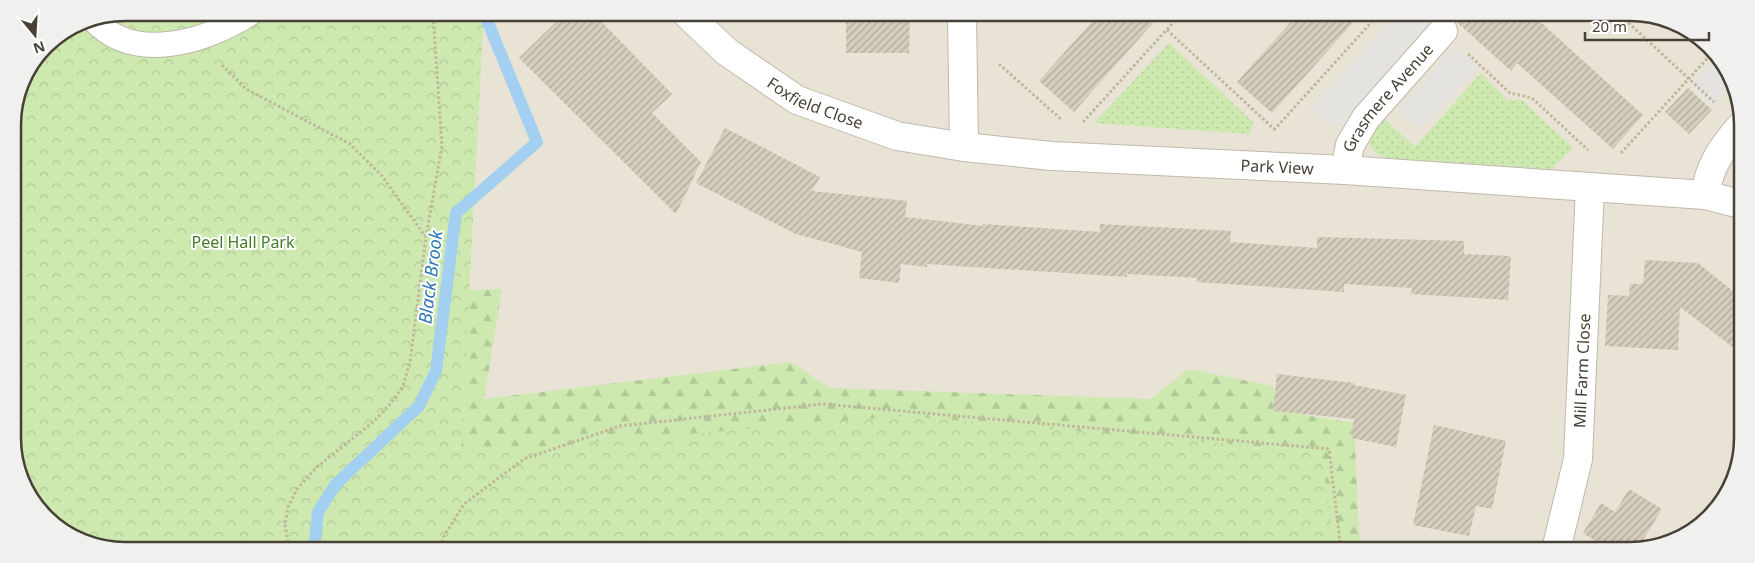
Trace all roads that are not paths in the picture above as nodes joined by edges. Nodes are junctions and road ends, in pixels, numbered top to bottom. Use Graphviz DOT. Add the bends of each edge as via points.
graph roads {
  1 [pos="239,21"];
  2 [pos="694,21"];
  3 [pos="962,21"];
  4 [pos="98,25"];
  5 [pos="1444,31"];
  6 [pos="1734,134"];
  7 [pos="964,147"];
  8 [pos="1345,170"];
  9 [pos="1599,178"];
  10 [pos="1705,196"];
  11 [pos="1734,203"];
  12 [pos="1558,542"];
  1 -- 4 [label="lane" via="167,45 133,44 104,31"];
  2 -- 7 [label="street, Foxfield Close" via="727,52 798,100 897,136"];
  3 -- 7 [label="street"];
  5 -- 8 [label="street, Grasmere Avenue" via="1366,118 1350,145"];
  6 -- 10 [label="street" via="1718,153 1710,170"];
  7 -- 8 [label="street, Park View" via="1052,156"];
  8 -- 9 [label="street, Park View"];
  9 -- 10 [label="street"];
  9 -- 12 [label="street, Mill Farm Close" via="1578,459"];
  10 -- 11 [label="street"];
}
